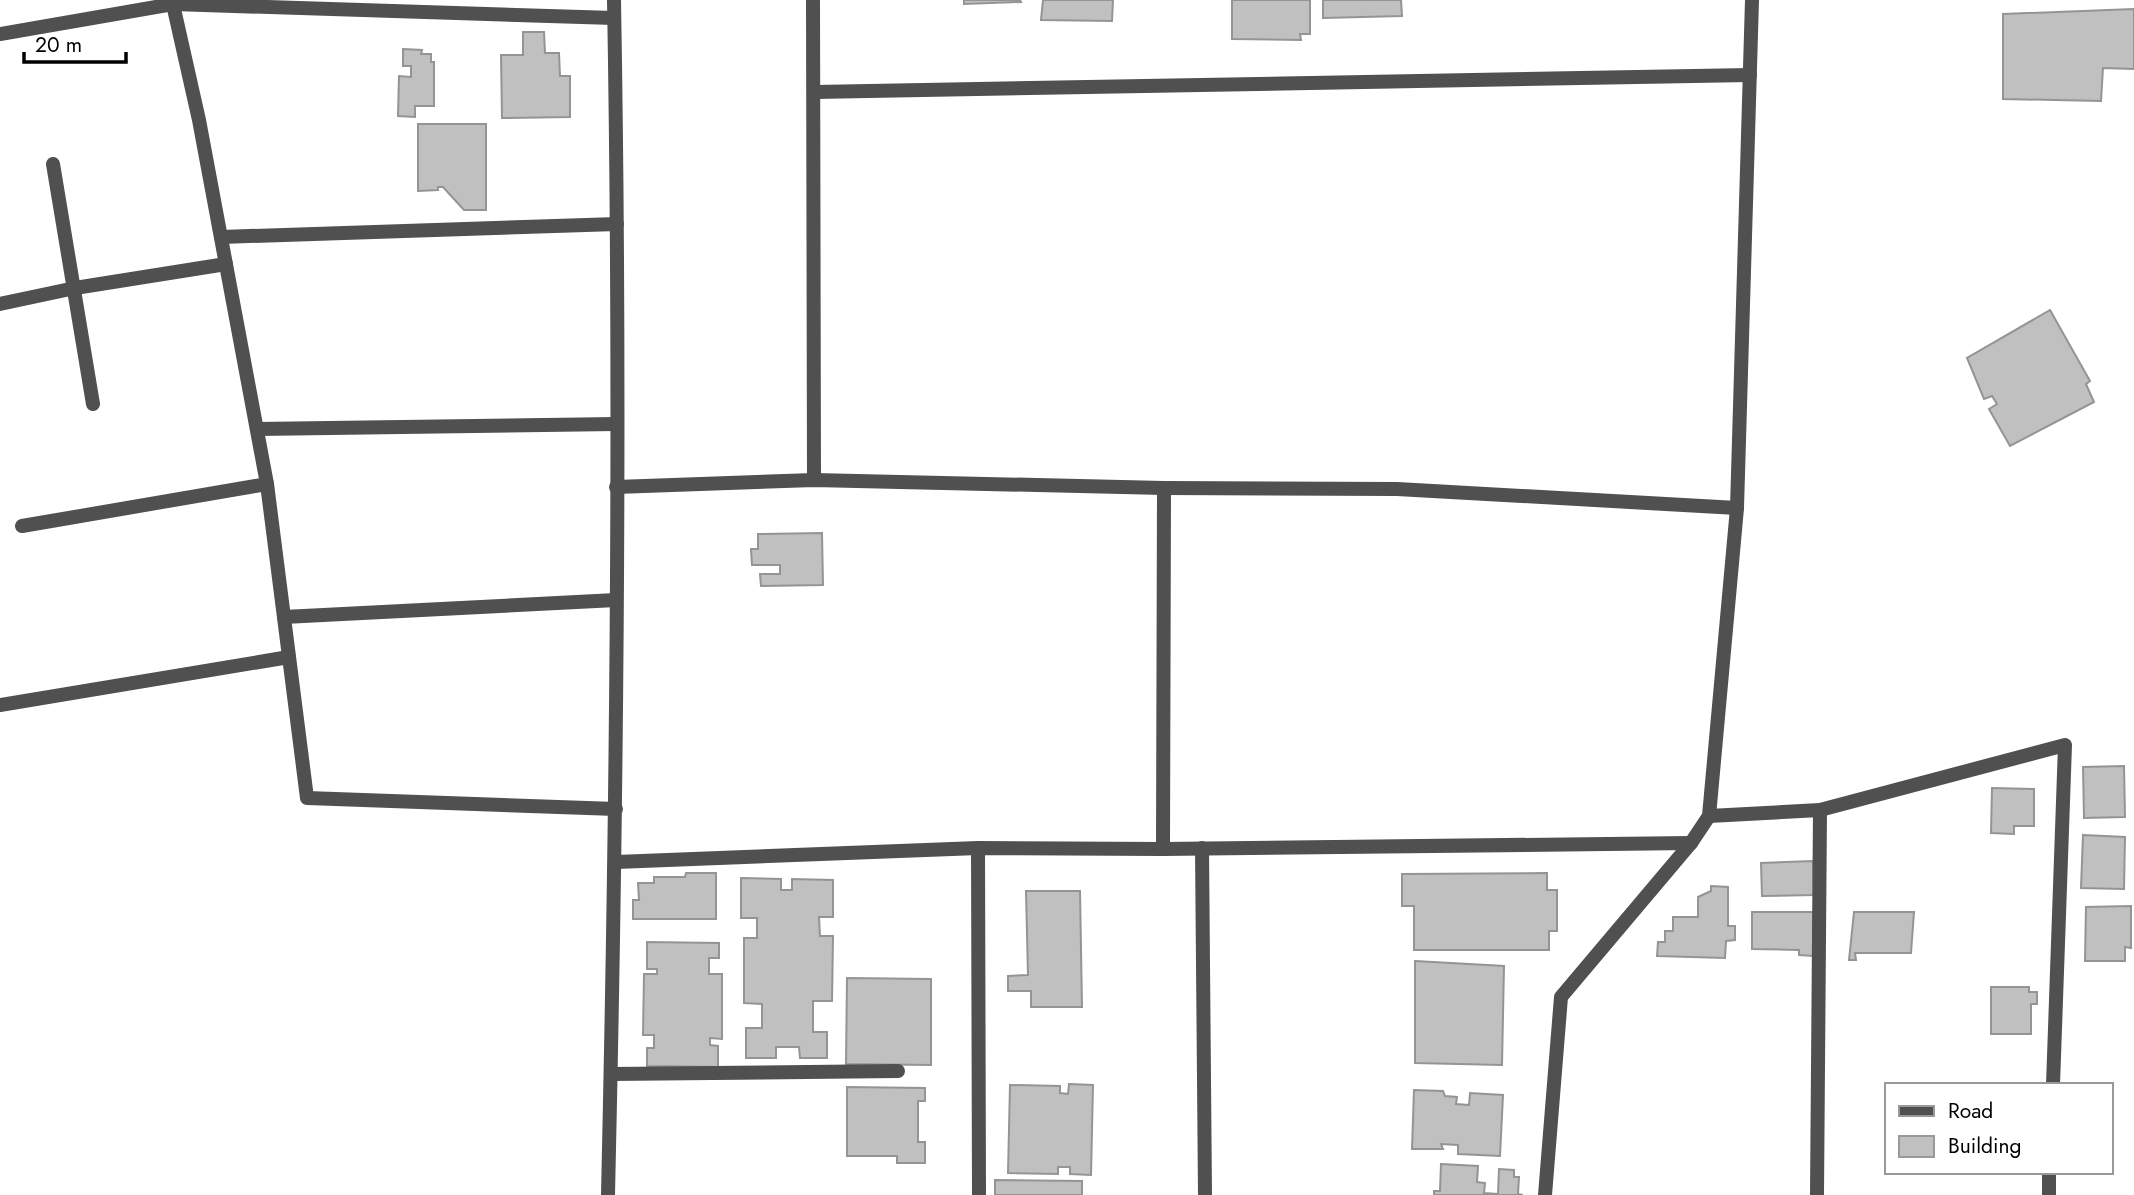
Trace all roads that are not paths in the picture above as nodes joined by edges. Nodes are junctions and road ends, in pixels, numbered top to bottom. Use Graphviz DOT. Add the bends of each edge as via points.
graph roads {
  1 [pos="614,0"];
  2 [pos="813,0"];
  3 [pos="1752,0"];
  4 [pos="172,2"];
  5 [pos="614,18"];
  6 [pos="0,34"];
  7 [pos="1750,75"];
  8 [pos="815,92"];
  9 [pos="53,164"];
  10 [pos="617,224"];
  11 [pos="221,237"];
  12 [pos="226,264"];
  13 [pos="75,288"];
  14 [pos="0,304"];
  15 [pos="93,404"];
  16 [pos="617,424"];
  17 [pos="257,429"];
  18 [pos="814,480"];
  19 [pos="267,484"];
  20 [pos="616,487"];
  21 [pos="1164,488"];
  22 [pos="1737,508"];
  23 [pos="22,526"];
  24 [pos="616,600"];
  25 [pos="284,617"];
  26 [pos="289,657"];
  27 [pos="0,705"];
  28 [pos="616,809"];
  29 [pos="1820,810"];
  30 [pos="1709,816"];
  31 [pos="1691,843"];
  32 [pos="978,848"];
  33 [pos="1202,848"];
  34 [pos="1163,849"];
  35 [pos="616,862"];
  36 [pos="898,1071"];
  37 [pos="611,1074"];
  38 [pos="2053,1083"];
  39 [pos="2049,1174"];
  40 [pos="608,1195"];
  41 [pos="979,1195"];
  42 [pos="1205,1195"];
  43 [pos="1545,1195"];
  44 [pos="1817,1195"];
  45 [pos="2049,1195"];
  1 -- 5 [label="street"];
  2 -- 8 [label="street"];
  3 -- 7 [label="street"];
  4 -- 5 [label="street"];
  4 -- 6 [label="street"];
  4 -- 11 [label="street"];
  5 -- 10 [label="street"];
  7 -- 8 [label="street"];
  7 -- 22 [label="street"];
  8 -- 18 [label="street"];
  9 -- 13 [label="street"];
  10 -- 11 [label="street"];
  10 -- 16 [label="street"];
  11 -- 12 [label="street"];
  12 -- 13 [label="street"];
  12 -- 17 [label="street"];
  13 -- 14 [label="street"];
  13 -- 15 [label="street"];
  16 -- 17 [label="street"];
  16 -- 20 [label="street"];
  17 -- 19 [label="street"];
  18 -- 20 [label="street"];
  18 -- 21 [label="street"];
  19 -- 23 [label="street"];
  19 -- 25 [label="street"];
  20 -- 24 [label="street"];
  21 -- 22 [label="street" via="1397,489"];
  21 -- 34 [label="street"];
  22 -- 30 [label="street"];
  24 -- 25 [label="street"];
  24 -- 28 [label="street"];
  25 -- 26 [label="street"];
  26 -- 27 [label="street"];
  26 -- 28 [label="street" via="307,798"];
  28 -- 35 [label="street"];
  29 -- 30 [label="street"];
  29 -- 38 [label="street" via="2065,745"];
  29 -- 44 [label="street"];
  30 -- 31 [label="street"];
  31 -- 33 [label="street"];
  31 -- 43 [label="street" via="1561,997"];
  32 -- 34 [label="street"];
  32 -- 35 [label="street"];
  32 -- 41 [label="street"];
  33 -- 34 [label="street"];
  33 -- 42 [label="street"];
  35 -- 37 [label="street"];
  36 -- 37 [label="street"];
  37 -- 40 [label="street"];
  39 -- 45 [label="street"];
}
